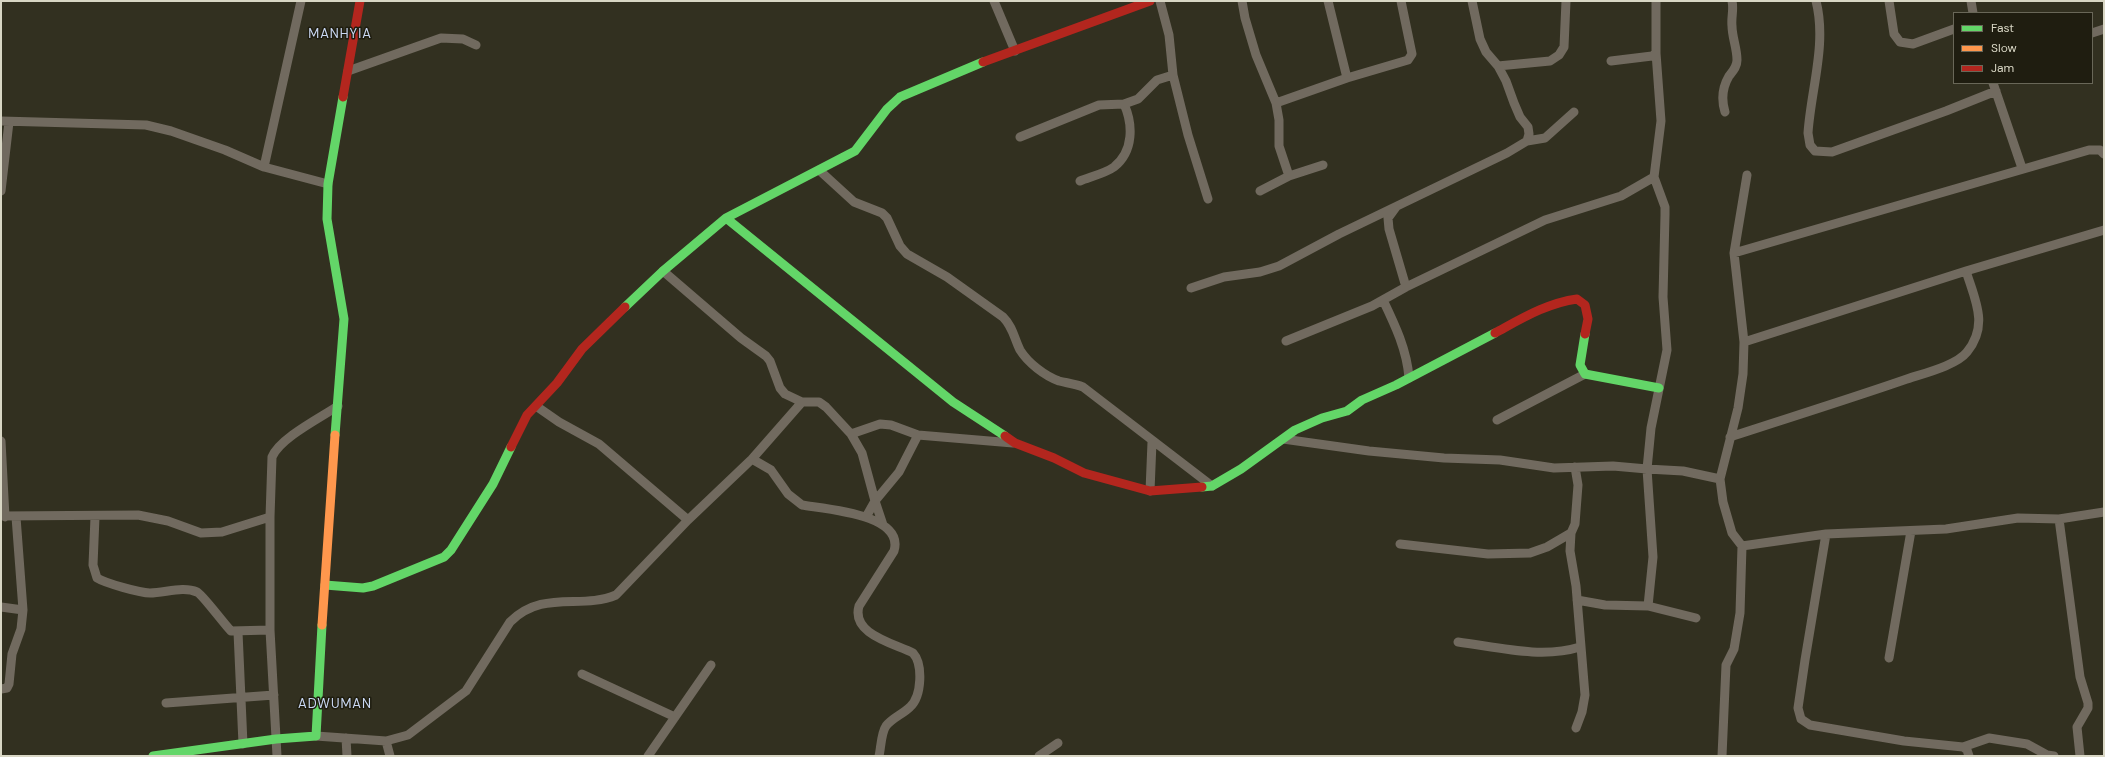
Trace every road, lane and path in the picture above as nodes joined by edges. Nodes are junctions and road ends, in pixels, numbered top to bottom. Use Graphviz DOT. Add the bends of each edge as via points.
graph roads {
  1 [pos="301,1"];
  2 [pos="360,1"];
  3 [pos="994,1"];
  4 [pos="1150,1"];
  5 [pos="1160,1"];
  6 [pos="1242,1"];
  7 [pos="1328,1"];
  8 [pos="1401,1"];
  9 [pos="1472,1"];
  10 [pos="1566,1"];
  11 [pos="1656,1"];
  12 [pos="1732,1"];
  13 [pos="1816,1"];
  14 [pos="1889,1"];
  15 [pos="1971,1"];
  16 [pos="1973,12"];
  17 [pos="1953,29"];
  18 [pos="2104,29"];
  19 [pos="2093,33"];
  20 [pos="476,45"];
  21 [pos="1015,51"];
  22 [pos="1656,53"];
  23 [pos="1611,61"];
  24 [pos="1498,66"];
  25 [pos="348,71"];
  26 [pos="1173,75"];
  27 [pos="1347,78"];
  28 [pos="1995,87"];
  29 [pos="1276,103"];
  30 [pos="1124,104"];
  31 [pos="1574,112"];
  32 [pos="1725,112"];
  33 [pos="5,121"];
  34 [pos="1020,137"];
  35 [pos="1528,141"];
  36 [pos="2104,154"];
  37 [pos="1323,165"];
  38 [pos="264,168"];
  39 [pos="2022,168"];
  40 [pos="819,170"];
  41 [pos="1289,176"];
  42 [pos="1748,176"];
  43 [pos="1654,177"];
  44 [pos="1080,181"];
  45 [pos="328,184"];
  46 [pos="1,190"];
  47 [pos="1260,191"];
  48 [pos="1208,199"];
  49 [pos="1397,206"];
  50 [pos="726,218"];
  51 [pos="2104,230"];
  52 [pos="1734,253"];
  53 [pos="664,271"];
  54 [pos="1966,271"];
  55 [pos="1406,287"];
  56 [pos="1191,288"];
  57 [pos="1383,300"];
  58 [pos="1286,340"];
  59 [pos="1744,342"];
  60 [pos="1584,374"];
  61 [pos="1409,378"];
  62 [pos="1659,388"];
  63 [pos="802,402"];
  64 [pos="338,406"];
  65 [pos="536,406"];
  66 [pos="1497,420"];
  67 [pos="851,434"];
  68 [pos="918,435"];
  69 [pos="1730,437"];
  70 [pos="1283,439"];
  71 [pos="1,441"];
  72 [pos="1152,442"];
  73 [pos="1015,443"];
  74 [pos="752,459"];
  75 [pos="1575,468"];
  76 [pos="1647,469"];
  77 [pos="1720,479"];
  78 [pos="1212,486"];
  79 [pos="1150,491"];
  80 [pos="875,501"];
  81 [pos="2104,512"];
  82 [pos="3,516"];
  83 [pos="95,516"];
  84 [pos="16,517"];
  85 [pos="270,517"];
  86 [pos="866,517"];
  87 [pos="2059,519"];
  88 [pos="688,520"];
  89 [pos="883,524"];
  90 [pos="1911,531"];
  91 [pos="1571,533"];
  92 [pos="1826,534"];
  93 [pos="1400,544"];
  94 [pos="1742,546"];
  95 [pos="325,585"];
  96 [pos="1577,600"];
  97 [pos="1648,606"];
  98 [pos="1,607"];
  99 [pos="23,610"];
  100 [pos="1696,618"];
  101 [pos="270,630"];
  102 [pos="238,632"];
  103 [pos="1458,642"];
  104 [pos="1580,647"];
  105 [pos="1889,658"];
  106 [pos="711,666"];
  107 [pos="582,674"];
  108 [pos="1,689"];
  109 [pos="274,695"];
  110 [pos="241,696"];
  111 [pos="166,703"];
  112 [pos="675,717"];
  113 [pos="1576,728"];
  114 [pos="316,736"];
  115 [pos="346,738"];
  116 [pos="276,739"];
  117 [pos="386,741"];
  118 [pos="1058,743"];
  119 [pos="243,744"];
  120 [pos="1963,747"];
  121 [pos="180,754"];
  122 [pos="153,756"];
  123 [pos="277,756"];
  124 [pos="347,756"];
  125 [pos="390,756"];
  126 [pos="648,756"];
  127 [pos="879,756"];
  128 [pos="1039,756"];
  129 [pos="1722,756"];
  130 [pos="1969,756"];
  131 [pos="2054,756"];
  132 [pos="2080,756"];
  1 -- 38 [label="street"];
  2 -- 25 [label="street"];
  3 -- 21 [label="street"];
  4 -- 21 [label="street"];
  5 -- 26 [label="street" via="1169,35"];
  6 -- 29 [label="street" via="1256,55"];
  7 -- 27 [label="street"];
  8 -- 27 [label="street" via="1412,54 1408,60"];
  9 -- 24 [label="street" via="1480,39 1486,52"];
  10 -- 24 [label="street" via="1564,47 1558,55 1550,61"];
  11 -- 22 [label="street"];
  12 -- 32 [label="street" via="1732,24 1738,60 1723,91 1721,101"];
  13 -- 28 [label="street" via="1821,37 1808,133 1810,145 1815,151 1832,152 1946,111"];
  14 -- 17 [label="street" via="1894,34 1900,42 1913,44"];
  15 -- 16 [label="street"];
  18 -- 19 [label="street"];
  20 -- 25 [label="street" via="463,39 441,38"];
  21 -- 40 [label="street" via="900,96 891,103 865,142 855,151"];
  22 -- 23 [label="street" via="1652,56"];
  22 -- 43 [label="street" via="1661,121"];
  24 -- 35 [label="street" via="1520,117 1528,128"];
  25 -- 45 [label="street"];
  26 -- 30 [label="street" via="1157,80 1138,99"];
  26 -- 48 [label="street"];
  27 -- 29 [label="street"];
  28 -- 39 [label="street"];
  29 -- 41 [label="street" via="1279,146"];
  30 -- 34 [label="street" via="1099,105"];
  30 -- 44 [label="street" via="1130,116 1128,148 1114,167"];
  31 -- 35 [label="street" via="1545,138"];
  33 -- 38 [label="street" via="146,125 225,150"];
  33 -- 46 [label="street"];
  35 -- 49 [label="street"];
  36 -- 39 [label="street" via="2100,150 2089,150"];
  37 -- 41 [label="street"];
  38 -- 45 [label="street"];
  39 -- 52 [label="street"];
  40 -- 50 [label="street"];
  40 -- 72 [label="street" via="854,202 882,213 907,254 947,277 1003,317 1010,324 1020,349 1044,373 1059,381 1083,387"];
  41 -- 47 [label="street"];
  42 -- 52 [label="street"];
  43 -- 55 [label="street" via="1616,198 1545,220"];
  43 -- 62 [label="street" via="1665,207 1663,297 1667,350"];
  45 -- 64 [label="street" via="327,219 344,319"];
  49 -- 55 [label="street" via="1388,218 1389,229"];
  49 -- 56 [label="street" via="1278,266 1260,272 1224,277"];
  50 -- 53 [label="street"];
  50 -- 73 [label="street" via="954,402"];
  51 -- 54 [label="street"];
  52 -- 59 [label="street"];
  53 -- 63 [label="street" via="741,338 766,356 780,388 785,394"];
  53 -- 65 [label="street" via="582,349"];
  54 -- 59 [label="street"];
  54 -- 69 [label="street" via="1980,316 1972,344 1962,357 1890,385"];
  55 -- 57 [label="street"];
  57 -- 58 [label="street"];
  57 -- 61 [label="street" via="1406,357"];
  59 -- 69 [label="street" via="1738,408"];
  60 -- 61 [label="street" via="1580,365 1588,319 1585,305 1577,299 1539,310"];
  60 -- 62 [label="street"];
  60 -- 66 [label="street"];
  61 -- 70 [label="street" via="1362,400 1347,411 1302,427"];
  62 -- 76 [label="street" via="1651,428"];
  63 -- 67 [label="street" via="819,402"];
  63 -- 74 [label="street"];
  64 -- 85 [label="street" via="284,442 274,452"];
  64 -- 95 [label="street"];
  65 -- 88 [label="street" via="599,444"];
  65 -- 95 [label="street" via="522,425 493,484 444,557 373,586 364,588"];
  67 -- 68 [label="street" via="880,424 891,425"];
  67 -- 80 [label="street" via="862,453"];
  68 -- 73 [label="street"];
  68 -- 80 [label="street" via="899,472"];
  69 -- 77 [label="street"];
  70 -- 75 [label="street" via="1369,451"];
  70 -- 78 [label="street"];
  71 -- 82 [label="street"];
  72 -- 78 [label="street"];
  72 -- 79 [label="street"];
  73 -- 79 [label="street" via="1084,472"];
  74 -- 86 [label="street" via="771,470 788,494 802,505"];
  74 -- 88 [label="street"];
  75 -- 76 [label="street" via="1613,466"];
  75 -- 91 [label="street" via="1578,485 1575,524"];
  76 -- 77 [label="street" via="1683,471"];
  76 -- 97 [label="street" via="1653,557"];
  77 -- 94 [label="street" via="1723,502 1732,533"];
  78 -- 79 [label="street"];
  80 -- 86 [label="street"];
  80 -- 89 [label="street"];
  81 -- 87 [label="street"];
  82 -- 84 [label="street"];
  83 -- 84 [label="street"];
  83 -- 85 [label="street" via="138,515 168,521 201,533 222,532"];
  83 -- 102 [label="street" via="93,565 97,578 150,593 196,592 231,631"];
  84 -- 99 [label="street"];
  85 -- 101 [label="street"];
  86 -- 89 [label="street"];
  87 -- 90 [label="street" via="2018,518 1946,529"];
  87 -- 132 [label="street" via="2080,677 2088,703 2077,731"];
  88 -- 117 [label="street" via="616,595 606,599 555,601 532,606 516,616 466,691 408,735"];
  89 -- 127 [label="street" via="896,544 870,592 859,606 859,623 866,630 913,652 917,657 919,672 917,696 911,707 885,727"];
  90 -- 92 [label="street"];
  90 -- 105 [label="street"];
  91 -- 93 [label="street" via="1548,547 1530,553 1488,554"];
  91 -- 96 [label="street" via="1570,551"];
  92 -- 94 [label="street"];
  92 -- 120 [label="street" via="1798,708 1801,719 1810,725 1904,741"];
  94 -- 129 [label="street" via="1740,613 1734,649 1726,665"];
  95 -- 114 [label="street"];
  96 -- 97 [label="street" via="1605,605"];
  96 -- 104 [label="street"];
  97 -- 100 [label="street"];
  98 -- 99 [label="street"];
  99 -- 108 [label="street" via="21,629 12,654 9,684 7,688"];
  101 -- 102 [label="street"];
  101 -- 109 [label="street"];
  102 -- 110 [label="street"];
  103 -- 104 [label="street" via="1536,652 1564,651"];
  104 -- 113 [label="street" via="1585,695"];
  106 -- 112 [label="street"];
  107 -- 112 [label="street"];
  109 -- 110 [label="street"];
  109 -- 116 [label="street"];
  110 -- 111 [label="street"];
  110 -- 119 [label="street"];
  112 -- 126 [label="street"];
  114 -- 115 [label="street"];
  114 -- 116 [label="street"];
  115 -- 117 [label="street"];
  115 -- 124 [label="street"];
  116 -- 119 [label="street"];
  116 -- 123 [label="street"];
  117 -- 125 [label="street"];
  118 -- 128 [label="street"];
  119 -- 121 [label="street"];
  120 -- 130 [label="street"];
  120 -- 131 [label="street" via="1989,738 2027,744"];
  121 -- 122 [label="street"];
}
